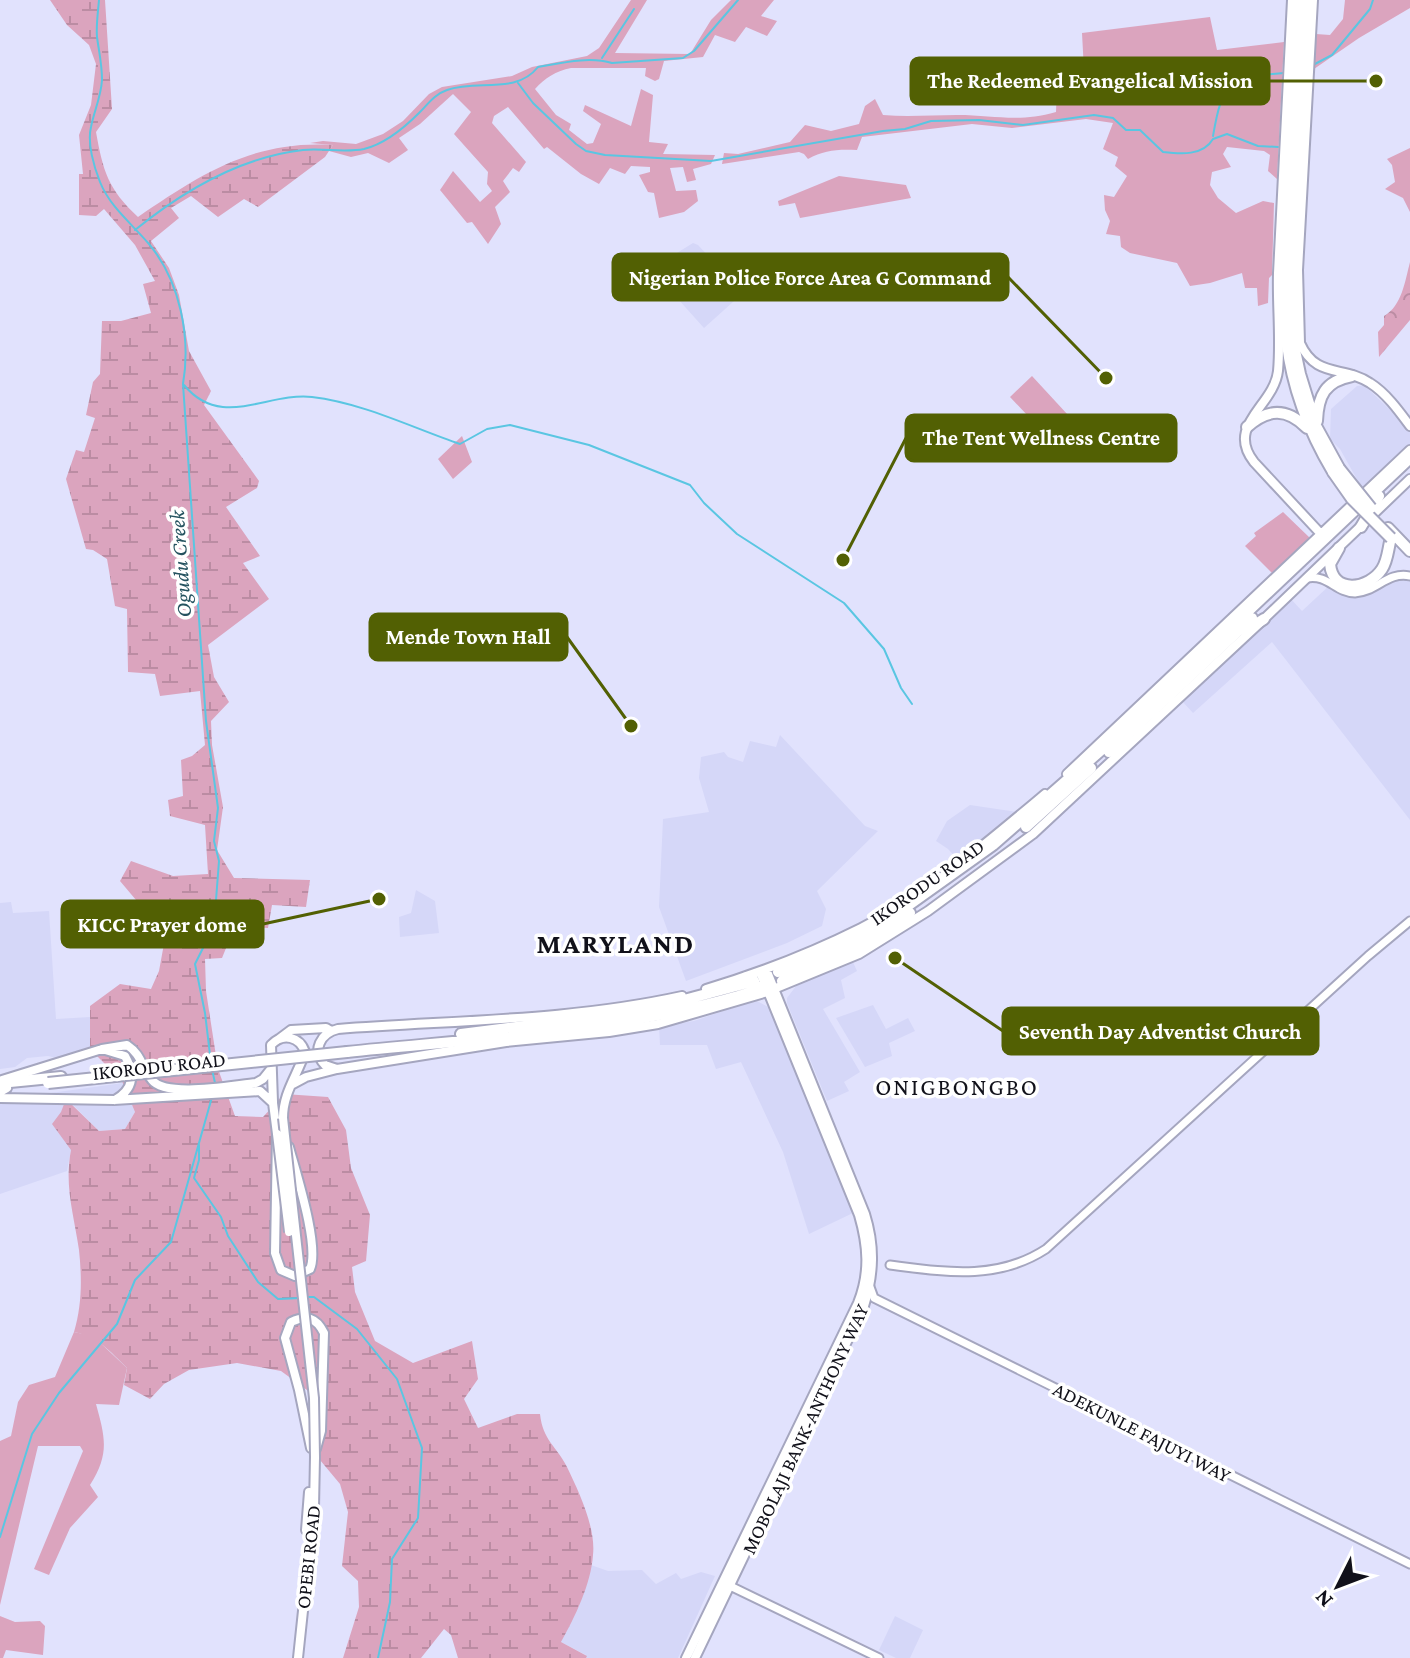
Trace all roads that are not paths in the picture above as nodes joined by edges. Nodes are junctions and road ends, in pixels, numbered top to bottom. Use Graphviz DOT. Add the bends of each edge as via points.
graph roads {
  1 [pos="1292,0"];
  2 [pos="1299,0"];
  3 [pos="1306,0"];
  4 [pos="1313,0"];
  5 [pos="1302,13"];
  6 [pos="1292,194"];
  7 [pos="1287,227"];
  8 [pos="1300,241"];
  9 [pos="1297,256"];
  10 [pos="1295,271"];
  11 [pos="1352,376"];
  12 [pos="1410,426"];
  13 [pos="1247,427"];
  14 [pos="1313,430"];
  15 [pos="1410,450"];
  16 [pos="1410,458"];
  17 [pos="1410,467"];
  18 [pos="1384,476"];
  19 [pos="1410,479"];
  20 [pos="1374,496"];
  21 [pos="1361,527"];
  22 [pos="1389,533"];
  23 [pos="1321,534"];
  24 [pos="1339,548"];
  25 [pos="1410,551"];
  26 [pos="1305,558"];
  27 [pos="1410,559"];
  28 [pos="1410,576"];
  29 [pos="1307,578"];
  30 [pos="1268,584"];
  31 [pos="1264,619"];
  32 [pos="1230,640"];
  33 [pos="1120,723"];
  34 [pos="1141,723"];
  35 [pos="1107,745"];
  36 [pos="1121,753"];
  37 [pos="1410,921"];
  38 [pos="763,970"];
  39 [pos="779,980"];
  40 [pos="752,986"];
  41 [pos="780,1009"];
  42 [pos="570,1015"];
  43 [pos="516,1019"];
  44 [pos="585,1019"];
  45 [pos="598,1026"];
  46 [pos="488,1029"];
  47 [pos="331,1031"];
  48 [pos="577,1036"];
  49 [pos="278,1039"];
  50 [pos="477,1039"];
  51 [pos="506,1042"];
  52 [pos="102,1049"];
  53 [pos="345,1049"];
  54 [pos="337,1069"];
  55 [pos="268,1072"];
  56 [pos="46,1077"];
  57 [pos="292,1084"];
  58 [pos="1,1086"];
  59 [pos="0,1098"];
  60 [pos="114,1100"];
  61 [pos="270,1100"];
  62 [pos="279,1118"];
  63 [pos="281,1134"];
  64 [pos="846,1174"];
  65 [pos="890,1265"];
  66 [pos="870,1287"];
  67 [pos="874,1298"];
  68 [pos="864,1306"];
  69 [pos="838,1353"];
  70 [pos="313,1453"];
  71 [pos="1410,1564"];
  72 [pos="727,1584"];
  73 [pos="296,1658"];
  74 [pos="686,1658"];
  75 [pos="695,1658"];
  76 [pos="879,1658"];
  1 -- 5 [label="main road"];
  2 -- 5 [label="highway"];
  3 -- 5 [label="highway"];
  4 -- 5 [label="main road"];
  5 -- 6 [label="highway"];
  6 -- 7 [label="highway"];
  6 -- 7 [label="highway" via="1284,209"];
  6 -- 8 [label="main road"];
  7 -- 9 [label="highway"];
  7 -- 10 [label="highway"];
  7 -- 13 [label="main road" via="1277,307 1278,370 1270,395"];
  7 -- 14 [label="highway" via="1285,339 1293,381"];
  8 -- 9 [label="highway"];
  8 -- 10 [label="main road"];
  9 -- 10 [label="highway"];
  10 -- 11 [label="main road" via="1305,353 1315,364"];
  10 -- 14 [label="highway" via="1295,353"];
  11 -- 12 [label="main road" via="1374,385"];
  11 -- 14 [label="highway" via="1336,380 1320,396"];
  13 -- 14 [label="highway" via="1262,415 1284,412"];
  13 -- 23 [label="main road" via="1248,454"];
  14 -- 22 [label="highway, bridge" via="1336,470"];
  15 -- 18 [label="main road, IKORODU ROAD"];
  16 -- 20 [label="highway, IKORODU ROAD"];
  17 -- 20 [label="highway, IKORODU ROAD"];
  18 -- 20 [label="highway"];
  18 -- 23 [label="main road, IKORODU ROAD"];
  19 -- 21 [label="main road, IKORODU ROAD"];
  20 -- 21 [label="highway"];
  20 -- 26 [label="highway, IKORODU ROAD"];
  20 -- 32 [label="highway, IKORODU ROAD"];
  21 -- 24 [label="main road, IKORODU ROAD"];
  22 -- 24 [label="highway" via="1384,566 1368,583 1341,583 1333,576 1331,560"];
  22 -- 25 [label="highway"];
  22 -- 27 [label="highway"];
  23 -- 30 [label="main road, IKORODU ROAD"];
  24 -- 29 [label="main road, IKORODU ROAD"];
  26 -- 30 [label="highway"];
  26 -- 35 [label="highway, IKORODU ROAD"];
  28 -- 29 [label="street" via="1396,575 1357,593 1324,578"];
  29 -- 31 [label="main road, IKORODU ROAD"];
  30 -- 33 [label="main road, IKORODU ROAD"];
  31 -- 32 [label="highway"];
  31 -- 36 [label="main road, IKORODU ROAD"];
  32 -- 34 [label="highway, IKORODU ROAD"];
  33 -- 35 [label="highway"];
  33 -- 39 [label="main road, IKORODU ROAD" via="1041,797 928,886"];
  34 -- 36 [label="highway"];
  34 -- 39 [label="highway, IKORODU ROAD" via="1046,811 942,891 873,938"];
  35 -- 39 [label="highway, IKORODU ROAD" via="932,891"];
  36 -- 39 [label="main road, IKORODU ROAD" via="1034,833 938,905 859,954"];
  37 -- 65 [label="street" via="1046,1249 1018,1264 984,1272"];
  38 -- 39 [label="main road, MOBOLAJI BANK-ANTHONY WAY"];
  38 -- 39 [label="main road, IKORODU ROAD"];
  38 -- 40 [label="main road, IKORODU ROAD"];
  39 -- 40 [label="main road, IKORODU ROAD"];
  39 -- 41 [label="main road, MOBOLAJI BANK-ANTHONY WAY"];
  39 -- 41 [label="main road" via="784,999"];
  40 -- 41 [label="main road"];
  40 -- 42 [label="main road, IKORODU ROAD"];
  40 -- 44 [label="highway, IKORODU ROAD"];
  40 -- 45 [label="highway, IKORODU ROAD" via="684,1010"];
  40 -- 48 [label="main road, IKORODU ROAD" via="658,1024"];
  41 -- 64 [label="main road, MOBOLAJI BANK-ANTHONY WAY"];
  42 -- 43 [label="main road, IKORODU ROAD"];
  42 -- 44 [label="highway"];
  43 -- 46 [label="highway"];
  43 -- 47 [label="main road, IKORODU ROAD"];
  44 -- 46 [label="highway, IKORODU ROAD"];
  45 -- 48 [label="highway"];
  45 -- 50 [label="highway, IKORODU ROAD"];
  46 -- 53 [label="highway, IKORODU ROAD"];
  47 -- 49 [label="main road, IKORODU ROAD" via="291,1030"];
  47 -- 54 [label="main road" via="318,1052 325,1065"];
  48 -- 51 [label="main road, IKORODU ROAD"];
  49 -- 55 [label="main road" via="271,1045"];
  49 -- 57 [label="main road" via="296,1039 305,1052"];
  50 -- 51 [label="highway"];
  50 -- 53 [label="highway, IKORODU ROAD"];
  51 -- 54 [label="main road, IKORODU ROAD"];
  52 -- 55 [label="main road" via="127,1045 161,1088 256,1083"];
  52 -- 56 [label="main road"];
  52 -- 60 [label="main road" via="125,1056 131,1071 129,1089"];
  53 -- 56 [label="highway, IKORODU ROAD, bridge"];
  54 -- 57 [label="main road, IKORODU ROAD"];
  55 -- 61 [label="main road"];
  56 -- 58 [label="highway, IKORODU ROAD"];
  57 -- 62 [label="main road"];
  59 -- 60 [label="main road"];
  60 -- 61 [label="main road" via="260,1091"];
  61 -- 62 [label="main road"];
  62 -- 63 [label="main road, bridge"];
  63 -- 63 [label="main road, bridge" via="275,1253 281,1270 295,1276 310,1269 313,1253"];
  63 -- 70 [label="main road, bridge" via="314,1398"];
  64 -- 66 [label="main road, MOBOLAJI BANK-ANTHONY WAY" via="869,1227"];
  64 -- 69 [label="main road, MOBOLAJI BANK-ANTHONY WAY" via="867,1258 861,1294"];
  66 -- 67 [label="street"];
  66 -- 68 [label="main road, MOBOLAJI BANK-ANTHONY WAY"];
  67 -- 68 [label="street"];
  67 -- 71 [label="street, ADEKUNLE FAJUYI WAY"];
  68 -- 69 [label="main road, MOBOLAJI BANK-ANTHONY WAY"];
  69 -- 72 [label="main road, MOBOLAJI BANK-ANTHONY WAY"];
  70 -- 70 [label="main road, bridge" via="321,1431 324,1333 319,1324 302,1317 291,1322 285,1338"];
  70 -- 73 [label="main road, OPEBI ROAD" via="314,1507"];
  72 -- 74 [label="main road, MOBOLAJI BANK-ANTHONY WAY"];
  72 -- 75 [label="main road, MOBOLAJI BANK-ANTHONY WAY"];
  72 -- 76 [label="street"];
}
